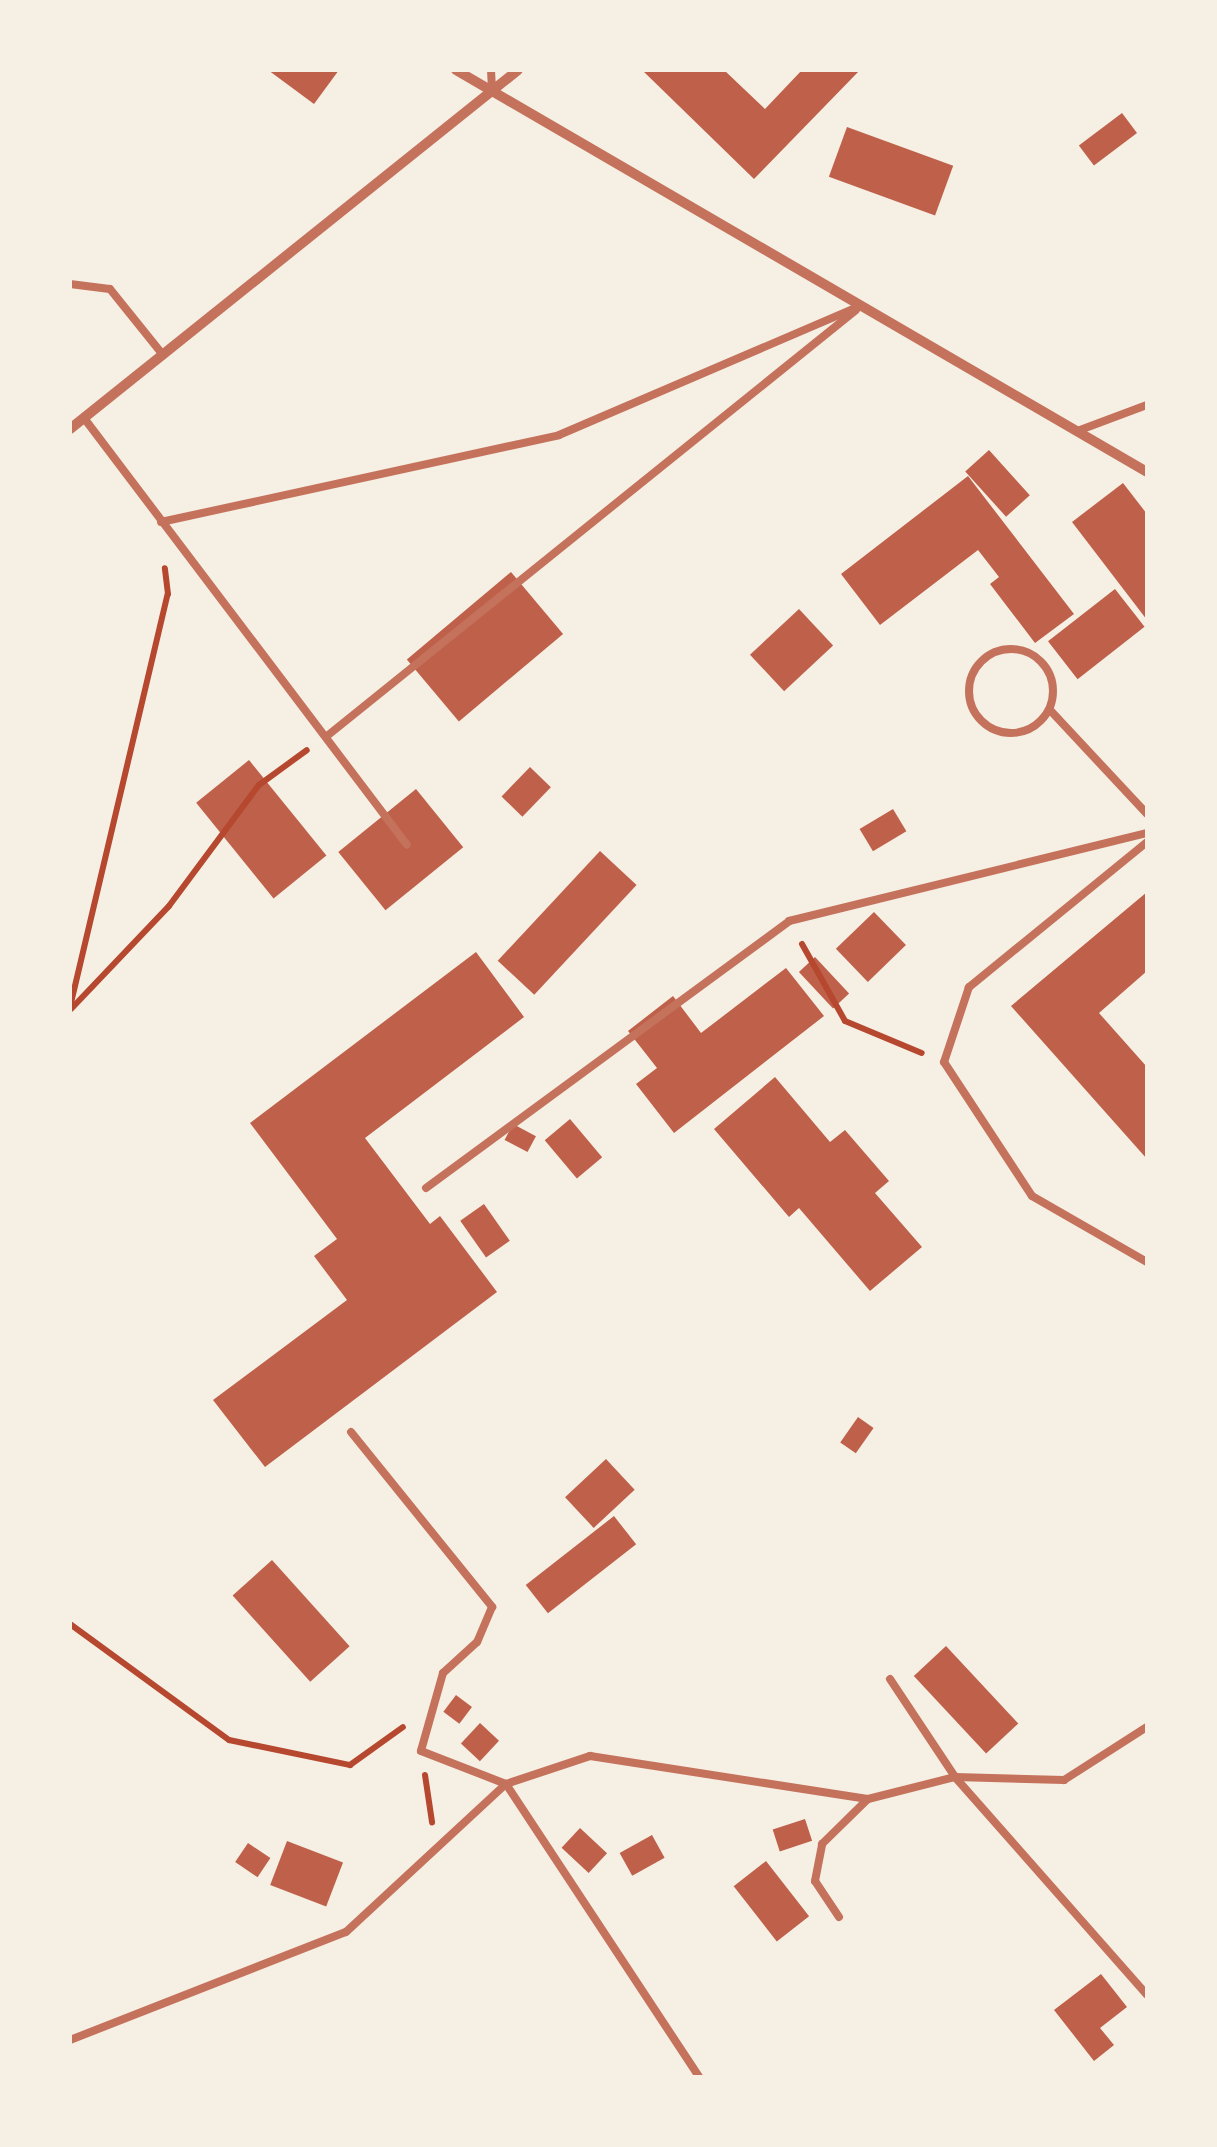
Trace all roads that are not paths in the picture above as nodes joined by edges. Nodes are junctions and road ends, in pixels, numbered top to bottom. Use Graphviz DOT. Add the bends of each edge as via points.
graph roads {
  1 [pos="456,70"];
  2 [pos="491,70"];
  3 [pos="518,70"];
  4 [pos="492,91"];
  5 [pos="70,284"];
  6 [pos="864,304"];
  7 [pos="163,355"];
  8 [pos="1147,405"];
  9 [pos="84,418"];
  10 [pos="70,429"];
  11 [pos="1080,430"];
  12 [pos="1147,472"];
  13 [pos="161,522"];
  14 [pos="1050,710"];
  15 [pos="326,736"];
  16 [pos="1147,814"];
  17 [pos="1147,833"];
  18 [pos="1147,842"];
  19 [pos="407,845"];
  20 [pos="426,1188"];
  21 [pos="1147,1262"];
  22 [pos="351,1432"];
  23 [pos="890,1679"];
  24 [pos="1147,1727"];
  25 [pos="955,1777"];
  26 [pos="506,1784"];
  27 [pos="868,1799"];
  28 [pos="839,1917"];
  29 [pos="1147,1996"];
  30 [pos="70,2040"];
  31 [pos="699,2077"];
  1 -- 4 [label="street"];
  2 -- 4 [label="lane"];
  3 -- 4 [label="street"];
  4 -- 6 [label="street"];
  4 -- 7 [label="street"];
  5 -- 7 [label="lane" via="110,289"];
  6 -- 11 [label="street"];
  6 -- 13 [label="lane" via="560,435"];
  6 -- 15 [label="lane"];
  7 -- 9 [label="street"];
  8 -- 11 [label="lane"];
  9 -- 10 [label="street"];
  9 -- 13 [label="lane"];
  11 -- 12 [label="street"];
  13 -- 15 [label="lane"];
  14 -- 14 [label="lane" via="1053,681 1036,656 1008,648 981,660 968,686 976,716 1000,732 1029,731"];
  14 -- 16 [label="lane"];
  15 -- 19 [label="lane"];
  17 -- 20 [label="lane" via="789,921"];
  18 -- 21 [label="lane" via="969,986 944,1062 1032,1196"];
  22 -- 26 [label="lane" via="492,1607 477,1642 443,1673 421,1750"];
  23 -- 25 [label="lane"];
  24 -- 25 [label="lane" via="1064,1780"];
  25 -- 27 [label="lane"];
  25 -- 29 [label="lane"];
  26 -- 27 [label="lane" via="590,1756"];
  26 -- 30 [label="lane" via="346,1932"];
  26 -- 31 [label="lane"];
  27 -- 28 [label="lane" via="822,1844 815,1880"];
}
